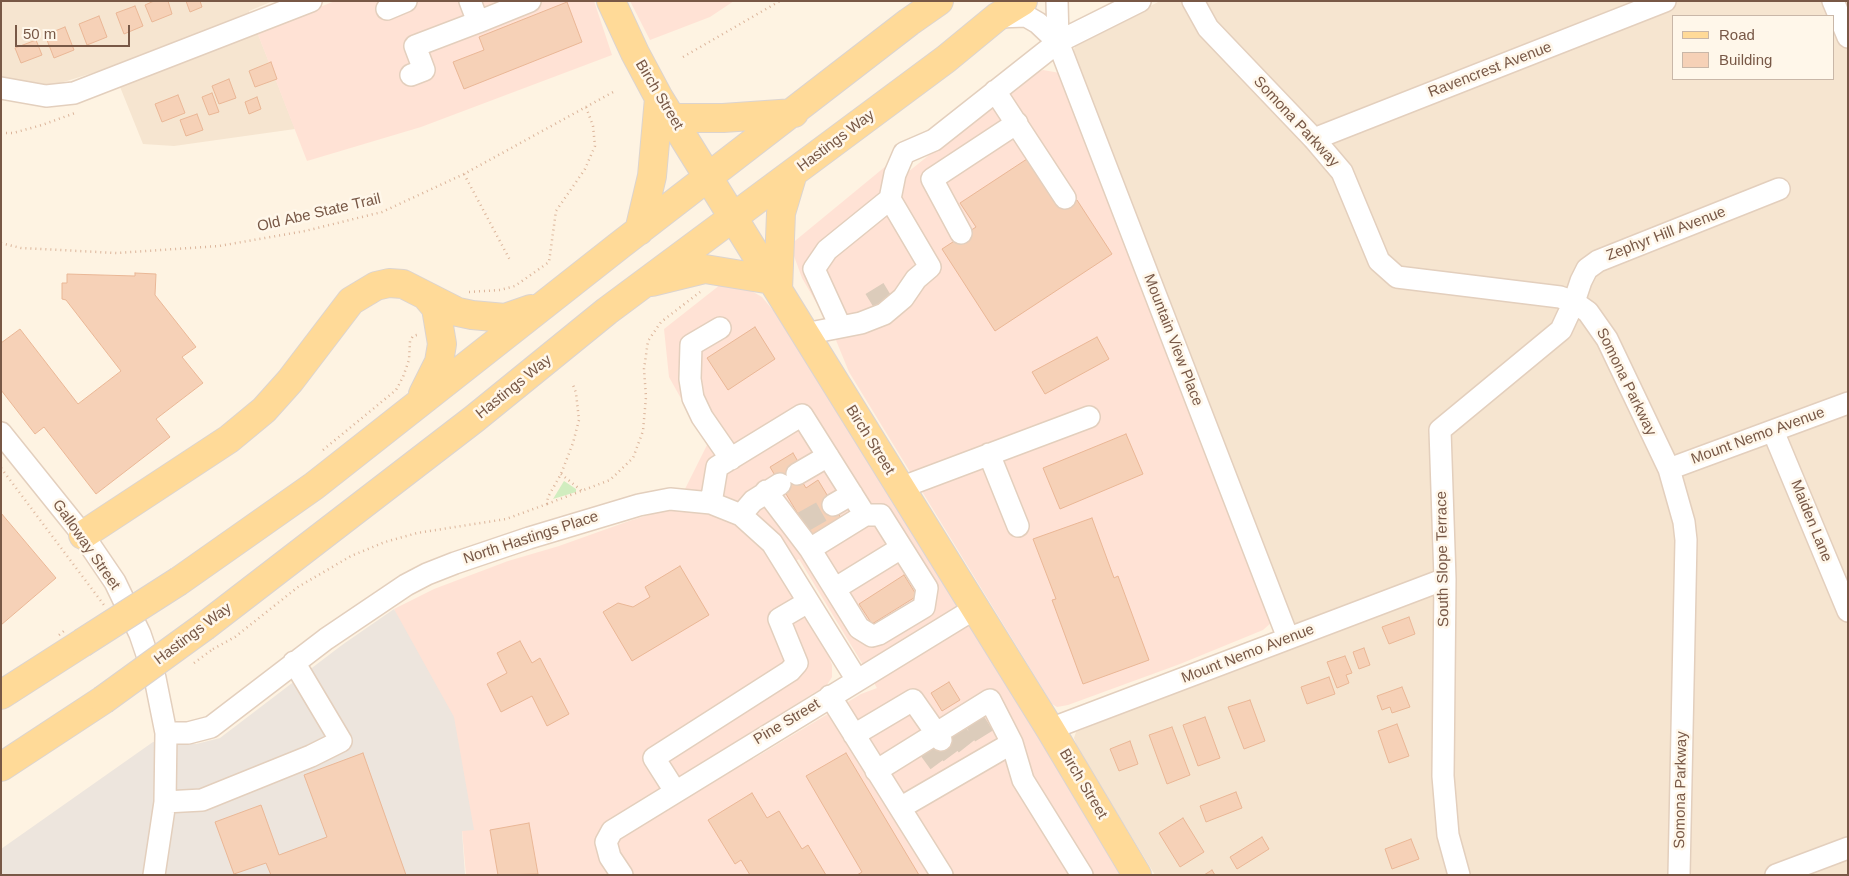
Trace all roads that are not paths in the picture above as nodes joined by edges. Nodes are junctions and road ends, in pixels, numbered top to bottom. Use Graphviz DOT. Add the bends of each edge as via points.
graph roads {
  1 [pos="311,1"];
  2 [pos="470,1"];
  3 [pos="530,1"];
  4 [pos="611,1"];
  5 [pos="939,1"];
  6 [pos="1023,1"];
  7 [pos="1057,1"];
  8 [pos="1140,1"];
  9 [pos="1193,1"];
  10 [pos="1666,1"];
  11 [pos="1833,1"];
  12 [pos="997,17"];
  13 [pos="478,22"];
  14 [pos="1848,37"];
  15 [pos="1058,42"];
  16 [pos="411,75"];
  17 [pos="1,88"];
  18 [pos="994,91"];
  19 [pos="666,108"];
  20 [pos="794,113"];
  21 [pos="1017,123"];
  22 [pos="1314,139"];
  23 [pos="913,150"];
  24 [pos="794,173"];
  25 [pos="938,175"];
  26 [pos="709,178"];
  27 [pos="1779,190"];
  28 [pos="1065,198"];
  29 [pos="890,199"];
  30 [pos="733,217"];
  31 [pos="639,231"];
  32 [pos="961,233"];
  33 [pos="916,279"];
  34 [pos="641,285"];
  35 [pos="775,285"];
  36 [pos="548,302"];
  37 [pos="1574,302"];
  38 [pos="450,321"];
  39 [pos="840,326"];
  40 [pos="720,328"];
  41 [pos="805,334"];
  42 [pos="420,401"];
  43 [pos="1848,403"];
  44 [pos="1089,417"];
  45 [pos="1773,431"];
  46 [pos="1,433"];
  47 [pos="989,454"];
  48 [pos="828,456"];
  49 [pos="731,459"];
  50 [pos="1669,469"];
  51 [pos="781,483"];
  52 [pos="900,488"];
  53 [pos="852,494"];
  54 [pos="711,503"];
  55 [pos="833,505"];
  56 [pos="741,515"];
  57 [pos="865,515"];
  58 [pos="798,525"];
  59 [pos="1018,526"];
  60 [pos="83,535"];
  61 [pos="772,543"];
  62 [pos="901,548"];
  63 [pos="810,549"];
  64 [pos="1445,579"];
  65 [pos="831,581"];
  66 [pos="804,596"];
  67 [pos="974,609"];
  68 [pos="1848,611"];
  69 [pos="1288,638"];
  70 [pos="294,662"];
  71 [pos="857,680"];
  72 [pos="1,694"];
  73 [pos="830,696"];
  74 [pos="1050,729"];
  75 [pos="166,733"];
  76 [pos="854,735"];
  77 [pos="960,745"];
  78 [pos="1,767"];
  79 [pos="876,771"];
  80 [pos="675,791"];
  81 [pos="165,802"];
  82 [pos="900,808"];
  83 [pos="1848,848"];
  84 [pos="154,875"];
  85 [pos="622,875"];
  86 [pos="942,875"];
  87 [pos="1082,875"];
  88 [pos="1137,875"];
  89 [pos="1459,875"];
  90 [pos="1679,875"];
  91 [pos="1776,875"];
  1 -- 17 [label="street" via="74,93 46,96"];
  2 -- 13 [label="street"];
  3 -- 13 [label="street"];
  4 -- 19 [label="main road, Birch Street" via="635,54"];
  5 -- 20 [label="main road"];
  6 -- 12 [label="main road, Hastings Way"];
  7 -- 15 [label="street, Mountain View Place"];
  8 -- 15 [label="street"];
  9 -- 22 [label="street, Somona Parkway" via="1208,28"];
  10 -- 22 [label="street, Ravencrest Avenue"];
  11 -- 14 [label="street"];
  12 -- 15 [label="street, Mountain View Place" via="1026,16"];
  12 -- 24 [label="main road, Hastings Way"];
  13 -- 16 [label="street" via="415,46 424,70"];
  15 -- 18 [label="street"];
  15 -- 69 [label="street, Mountain View Place"];
  18 -- 21 [label="street"];
  18 -- 23 [label="street" via="934,140"];
  19 -- 20 [label="main road" via="723,118"];
  19 -- 26 [label="main road, Birch Street"];
  19 -- 31 [label="main road"];
  20 -- 26 [label="main road"];
  21 -- 25 [label="street"];
  21 -- 28 [label="street"];
  22 -- 37 [label="street, Somona Parkway" via="1342,172 1379,261 1397,278 1544,293"];
  23 -- 25 [label="street"];
  23 -- 29 [label="street" via="895,174"];
  24 -- 30 [label="main road, Hastings Way"];
  24 -- 35 [label="main road" via="781,213"];
  25 -- 32 [label="street" via="932,179"];
  26 -- 30 [label="main road, Birch Street"];
  26 -- 31 [label="main road"];
  27 -- 37 [label="street, Zephyr Hill Avenue" via="1598,261 1587,269"];
  29 -- 33 [label="street" via="930,267"];
  29 -- 39 [label="street" via="827,250 814,269"];
  30 -- 34 [label="main road, Hastings Way"];
  30 -- 35 [label="main road, Birch Street"];
  31 -- 36 [label="main road"];
  33 -- 39 [label="street" via="880,297"];
  33 -- 39 [label="street" via="903,298 884,314 861,323"];
  34 -- 35 [label="main road" via="705,269"];
  34 -- 78 [label="main road, Hastings Way, bridge" via="209,638 103,700"];
  35 -- 41 [label="main road, Birch Street"];
  36 -- 38 [label="main road" via="505,318"];
  36 -- 42 [label="main road"];
  37 -- 50 [label="street, Somona Parkway" via="1588,312 1607,339"];
  37 -- 64 [label="street, South Slope Terrace" via="1561,330 1440,430"];
  38 -- 42 [label="main road" via="439,362"];
  38 -- 60 [label="main road" via="426,296 403,284 376,286 350,301 264,410 229,439"];
  39 -- 41 [label="street"];
  40 -- 49 [label="street" via="691,345 690,379 693,398 702,417"];
  41 -- 52 [label="main road, Birch Street"];
  42 -- 72 [label="main road, bridge" via="314,486 179,581"];
  43 -- 45 [label="street, Mount Nemo Avenue"];
  44 -- 47 [label="street"];
  45 -- 50 [label="street, Mount Nemo Avenue"];
  45 -- 68 [label="street, Maiden Lane"];
  46 -- 60 [label="street, Galloway Street"];
  47 -- 52 [label="street"];
  47 -- 59 [label="street"];
  48 -- 49 [label="street" via="802,415"];
  48 -- 51 [label="street"];
  48 -- 53 [label="street"];
  49 -- 54 [label="street" via="717,467"];
  50 -- 90 [label="street, Somona Parkway" via="1680,503 1686,540"];
  51 -- 56 [label="street"];
  51 -- 58 [label="street"];
  52 -- 67 [label="main road, Birch Street"];
  53 -- 55 [label="street"];
  53 -- 57 [label="street"];
  54 -- 56 [label="street, North Hastings Place"];
  54 -- 70 [label="street, North Hastings Place" via="670,499 639,505 455,563 406,585"];
  56 -- 61 [label="street, North Hastings Place"];
  57 -- 62 [label="street" via="881,514"];
  57 -- 63 [label="street"];
  58 -- 61 [label="street"];
  58 -- 63 [label="street"];
  60 -- 75 [label="street, Galloway Street" via="115,582 140,634 155,678"];
  61 -- 66 [label="street, North Hastings Place"];
  62 -- 65 [label="street"];
  62 -- 65 [label="street" via="928,588 924,607 872,636 859,628"];
  63 -- 65 [label="street"];
  64 -- 69 [label="street, Mount Nemo Avenue"];
  64 -- 89 [label="street, South Slope Terrace" via="1443,776 1448,835"];
  65 -- 66 [label="street"];
  66 -- 71 [label="street, North Hastings Place"];
  66 -- 80 [label="street" via="779,619 797,663 790,671 654,758"];
  67 -- 71 [label="street, Pine Street"];
  67 -- 74 [label="main road, Birch Street"];
  69 -- 74 [label="street, Mount Nemo Avenue"];
  70 -- 75 [label="street, North Hastings Place" via="211,728"];
  70 -- 81 [label="street" via="341,741 202,800"];
  71 -- 73 [label="street, Pine Street"];
  73 -- 76 [label="street"];
  73 -- 80 [label="street, Pine Street"];
  74 -- 88 [label="main road, Birch Street"];
  75 -- 81 [label="street, Galloway Street"];
  76 -- 77 [label="street" via="913,700"];
  76 -- 79 [label="street"];
  77 -- 79 [label="street"];
  77 -- 82 [label="street"];
  77 -- 87 [label="street" via="1023,780"];
  79 -- 82 [label="street"];
  80 -- 85 [label="street, Pine Street" via="612,831 606,842 610,857"];
  81 -- 84 [label="street, Galloway Street"];
  82 -- 86 [label="street"];
  83 -- 91 [label="street"];
}
